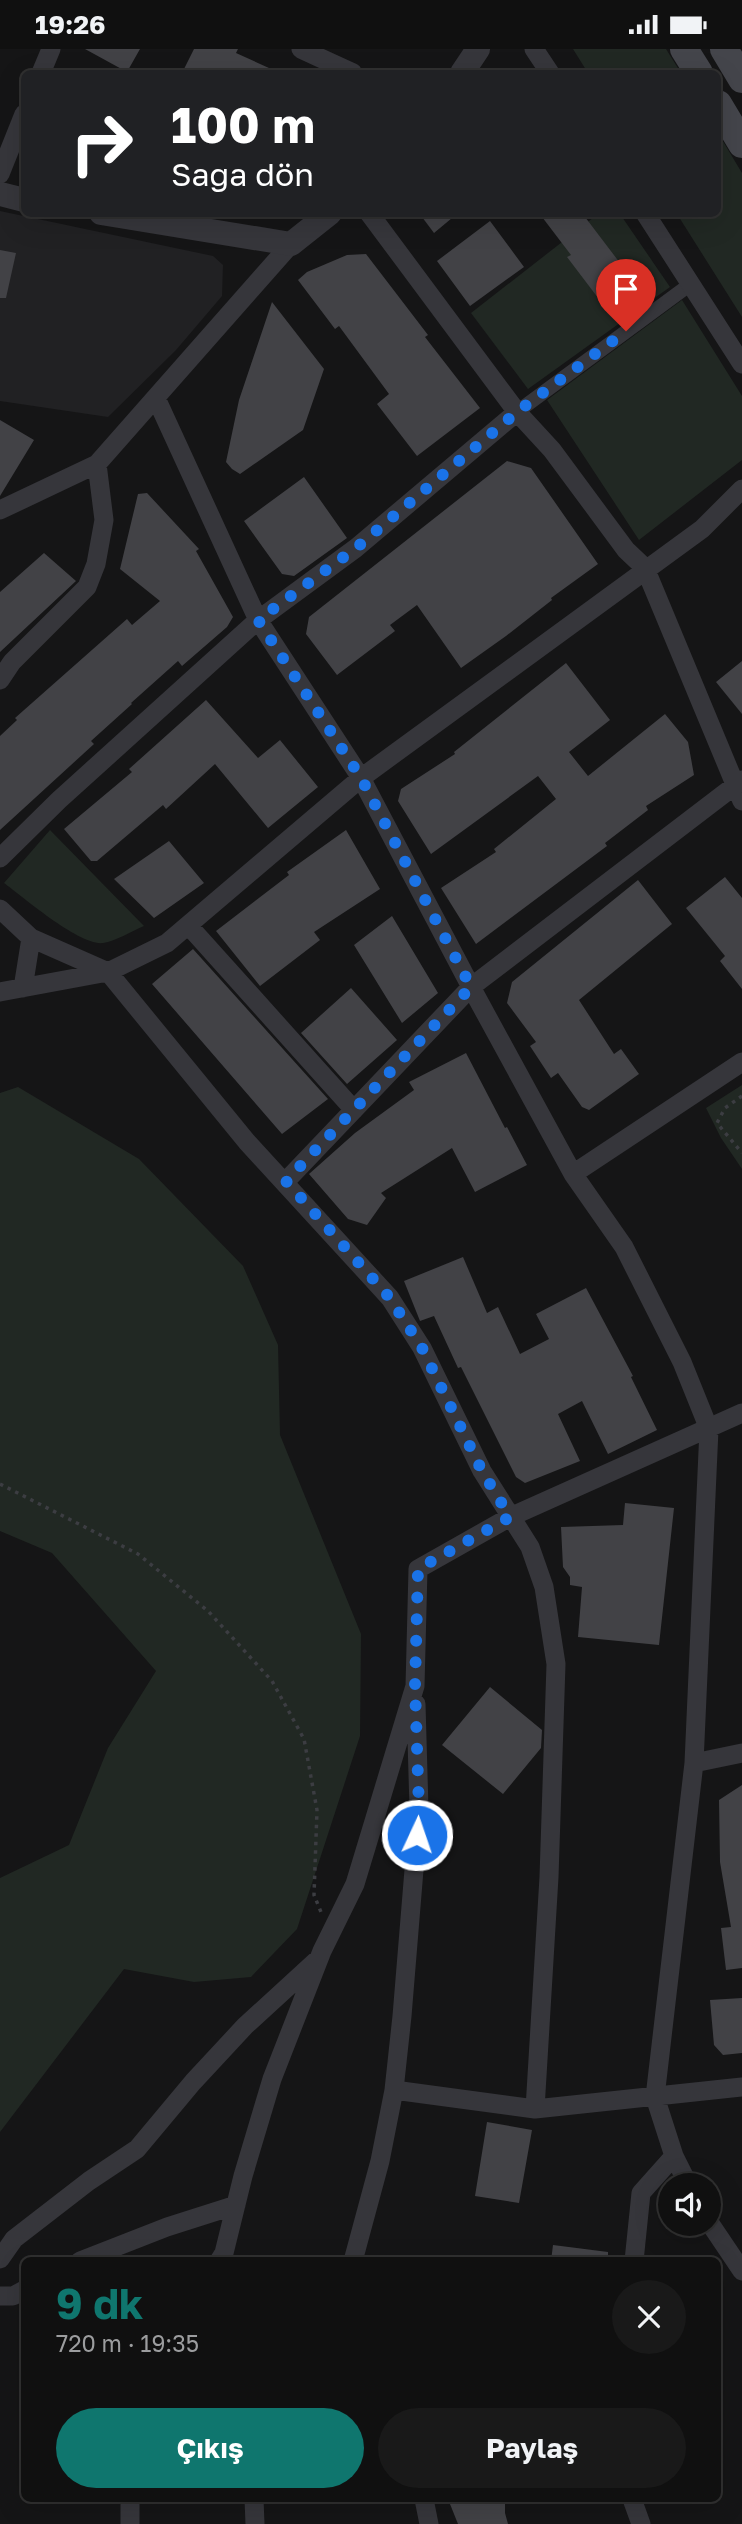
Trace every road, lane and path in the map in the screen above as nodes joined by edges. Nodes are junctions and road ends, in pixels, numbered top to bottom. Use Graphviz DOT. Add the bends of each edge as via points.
graph roads {
  1 [pos="51,49"];
  2 [pos="478,49"];
  3 [pos="534,49"];
  4 [pos="684,49"];
  5 [pos="724,49"];
  6 [pos="312,51"];
  7 [pos="42,70"];
  8 [pos="347,70"];
  9 [pos="464,70"];
  10 [pos="548,70"];
  11 [pos="697,70"];
  12 [pos="742,79"];
  13 [pos="721,109"];
  14 [pos="21,122"];
  15 [pos="742,144"];
  16 [pos="0,174"];
  17 [pos="0,194"];
  18 [pos="21,199"];
  19 [pos="126,217"];
  20 [pos="325,217"];
  21 [pos="372,217"];
  22 [pos="648,217"];
  23 [pos="291,244"];
  24 [pos="692,283"];
  25 [pos="742,364"];
  26 [pos="156,398"];
  27 [pos="517,412"];
  28 [pos="97,464"];
  29 [pos="742,489"];
  30 [pos="0,510"];
  31 [pos="645,568"];
  32 [pos="258,620"];
  33 [pos="0,680"];
  34 [pos="361,778"];
  35 [pos="740,788"];
  36 [pos="0,858"];
  37 [pos="0,909"];
  38 [pos="188,925"];
  39 [pos="31,938"];
  40 [pos="108,972"];
  41 [pos="471,987"];
  42 [pos="23,988"];
  43 [pos="0,992"];
  44 [pos="742,1062"];
  45 [pos="742,1096"];
  46 [pos="354,1110"];
  47 [pos="742,1153"];
  48 [pos="573,1174"];
  49 [pos="286,1181"];
  50 [pos="742,1413"];
  51 [pos="709,1430"];
  52 [pos="0,1484"];
  53 [pos="510,1517"];
  54 [pos="415,1686"];
  55 [pos="742,1753"];
  56 [pos="694,1763"];
  57 [pos="331,1933"];
  58 [pos="320,1958"];
  59 [pos="742,2087"];
  60 [pos="394,2089"];
  61 [pos="655,2097"];
  62 [pos="535,2109"];
  63 [pos="674,2156"];
  64 [pos="683,2173"];
  65 [pos="236,2205"];
  66 [pos="718,2236"];
  67 [pos="90,2257"];
  68 [pos="222,2257"];
  69 [pos="354,2257"];
  70 [pos="634,2257"];
  71 [pos="0,2259"];
  72 [pos="742,2271"];
  73 [pos="21,2292"];
  74 [pos="0,2296"];
  75 [pos="130,2502"];
  76 [pos="254,2502"];
  77 [pos="425,2502"];
  78 [pos="633,2502"];
  79 [pos="130,2524"];
  80 [pos="255,2524"];
  81 [pos="429,2524"];
  82 [pos="641,2524"];
  1 -- 7 [label="street"];
  2 -- 9 [label="street"];
  3 -- 10 [label="street"];
  4 -- 11 [label="main road"];
  5 -- 12 [label="main road"];
  6 -- 8 [label="street"];
  13 -- 15 [label="main road"];
  14 -- 16 [label="street"];
  17 -- 18 [label="street"];
  19 -- 23 [label="street"];
  20 -- 23 [label="street"];
  21 -- 27 [label="street"];
  22 -- 24 [label="street"];
  23 -- 26 [label="street"];
  24 -- 25 [label="street"];
  24 -- 27 [label="street"];
  26 -- 28 [label="street"];
  26 -- 32 [label="street"];
  27 -- 31 [label="street"];
  27 -- 32 [label="street" via="356,548"];
  28 -- 30 [label="street"];
  28 -- 33 [label="street" via="104,520 87,587 12,662"];
  29 -- 31 [label="street" via="702,529"];
  31 -- 34 [label="street"];
  31 -- 35 [label="street"];
  32 -- 34 [label="street"];
  32 -- 36 [label="street"];
  34 -- 38 [label="street"];
  34 -- 41 [label="street"];
  35 -- 41 [label="street"];
  37 -- 39 [label="street"];
  38 -- 40 [label="street" via="167,943"];
  38 -- 46 [label="street"];
  39 -- 40 [label="street"];
  39 -- 42 [label="street"];
  40 -- 42 [label="street"];
  40 -- 49 [label="street" via="247,1142"];
  41 -- 46 [label="street"];
  41 -- 48 [label="street"];
  42 -- 43 [label="street"];
  44 -- 48 [label="street"];
  45 -- 47 [label="path" via="725,1108 717,1123"];
  46 -- 49 [label="street"];
  48 -- 51 [label="street" via="624,1247 682,1362"];
  49 -- 53 [label="street" via="390,1298 422,1348 482,1471"];
  50 -- 51 [label="street"];
  51 -- 53 [label="street"];
  51 -- 56 [label="street"];
  52 -- 57 [label="path" via="138,1554 208,1611 272,1681 304,1739 317,1810 314,1895"];
  53 -- 54 [label="street" via="418,1569"];
  53 -- 62 [label="street" via="530,1547 544,1587 556,1664"];
  54 -- 57 [label="street" via="355,1884"];
  54 -- 60 [label="street" via="419,1809"];
  55 -- 56 [label="street"];
  56 -- 61 [label="street"];
  57 -- 58 [label="street"];
  58 -- 65 [label="street" via="272,2079"];
  58 -- 71 [label="street" via="245,2026 137,2149 14,2239"];
  59 -- 61 [label="street"];
  60 -- 62 [label="street"];
  60 -- 69 [label="street"];
  61 -- 62 [label="street"];
  61 -- 63 [label="street"];
  63 -- 64 [label="street"];
  63 -- 70 [label="street" via="641,2193"];
  65 -- 67 [label="street"];
  65 -- 68 [label="street"];
  66 -- 72 [label="street"];
  73 -- 74 [label="street"];
  75 -- 79 [label="street"];
  76 -- 80 [label="street"];
  77 -- 81 [label="street"];
  78 -- 82 [label="street"];
}
